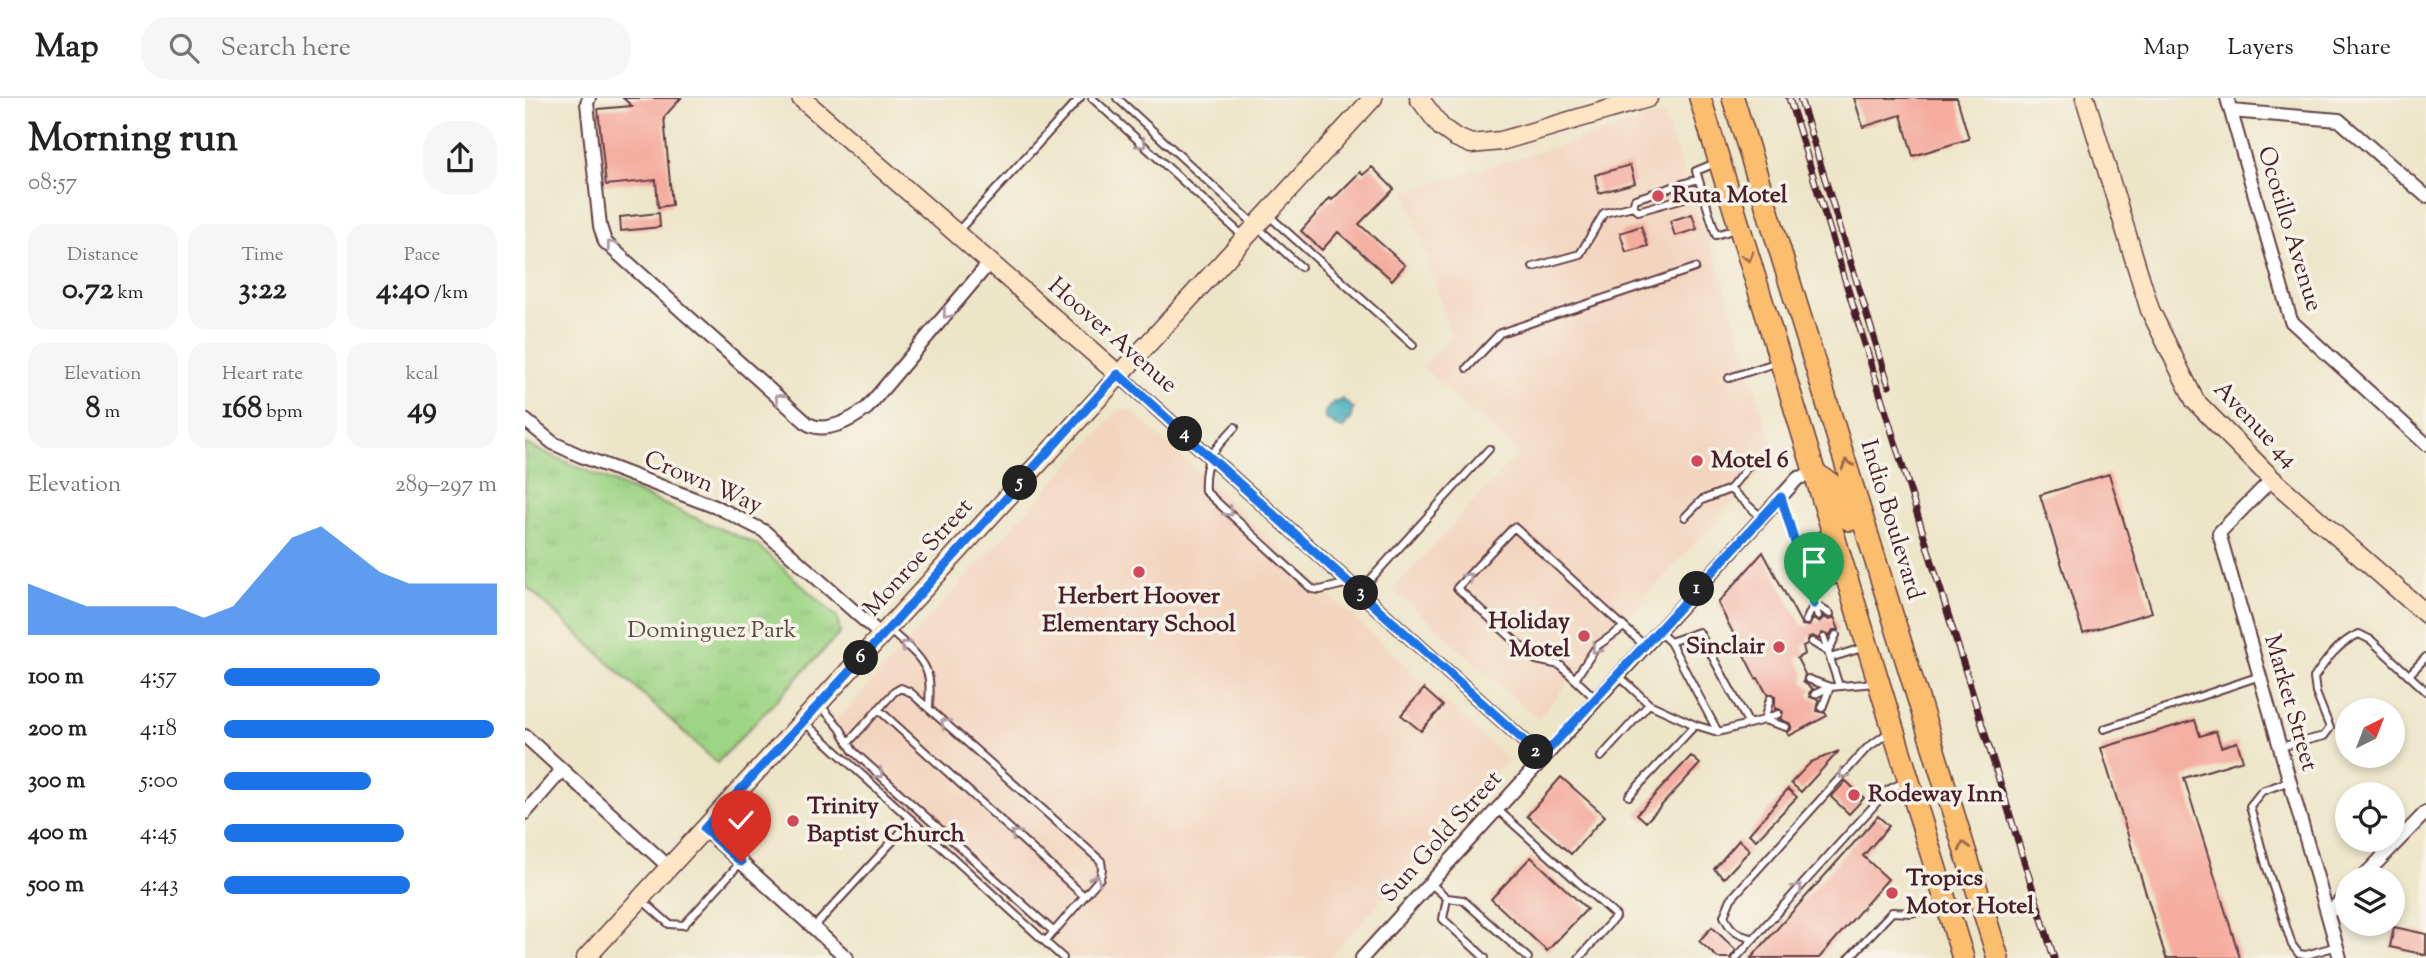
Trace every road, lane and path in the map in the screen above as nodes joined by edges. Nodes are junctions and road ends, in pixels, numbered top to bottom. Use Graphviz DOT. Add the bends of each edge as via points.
graph roads {
  1 [pos="589,98"];
  2 [pos="801,98"];
  3 [pos="1080,98"];
  4 [pos="1091,98"];
  5 [pos="1117,98"];
  6 [pos="1373,98"];
  7 [pos="1419,98"];
  8 [pos="1648,98"];
  9 [pos="1700,98"];
  10 [pos="1720,98"];
  11 [pos="1733,98"];
  12 [pos="2085,98"];
  13 [pos="2227,98"];
  14 [pos="2231,111"];
  15 [pos="1719,162"];
  16 [pos="1698,179"];
  17 [pos="1702,192"];
  18 [pos="2426,197"];
  19 [pos="1633,206"];
  20 [pos="1255,225"];
  21 [pos="1740,228"];
  22 [pos="957,233"];
  23 [pos="1776,234"];
  24 [pos="991,262"];
  25 [pos="1301,267"];
  26 [pos="1533,267"];
  27 [pos="1695,268"];
  28 [pos="1413,345"];
  29 [pos="1780,361"];
  30 [pos="1468,368"];
  31 [pos="1118,374"];
  32 [pos="1729,378"];
  33 [pos="1831,413"];
  34 [pos="525,420"];
  35 [pos="1234,427"];
  36 [pos="2426,444"];
  37 [pos="1489,449"];
  38 [pos="1209,455"];
  39 [pos="1753,459"];
  40 [pos="1815,474"];
  41 [pos="2272,479"];
  42 [pos="1730,489"];
  43 [pos="1781,497"];
  44 [pos="1685,517"];
  45 [pos="1762,518"];
  46 [pos="1832,532"];
  47 [pos="1795,543"];
  48 [pos="1846,576"];
  49 [pos="1355,587"];
  50 [pos="1809,589"];
  51 [pos="1814,604"];
  52 [pos="2425,612"];
  53 [pos="1830,614"];
  54 [pos="1818,616"];
  55 [pos="1893,616"];
  56 [pos="1806,621"];
  57 [pos="1624,627"];
  58 [pos="1658,631"];
  59 [pos="885,632"];
  60 [pos="1836,635"];
  61 [pos="1824,638"];
  62 [pos="1670,642"];
  63 [pos="1812,642"];
  64 [pos="1645,646"];
  65 [pos="1867,646"];
  66 [pos="1829,655"];
  67 [pos="2426,657"];
  68 [pos="1618,675"];
  69 [pos="2409,675"];
  70 [pos="2260,677"];
  71 [pos="1574,679"];
  72 [pos="1808,679"];
  73 [pos="1879,683"];
  74 [pos="1839,686"];
  75 [pos="1830,687"];
  76 [pos="2426,691"];
  77 [pos="1815,694"];
  78 [pos="1595,699"];
  79 [pos="1770,699"];
  80 [pos="1649,704"];
  81 [pos="819,705"];
  82 [pos="1822,708"];
  83 [pos="878,709"];
  84 [pos="929,709"];
  85 [pos="1778,714"];
  86 [pos="1764,720"];
  87 [pos="803,722"];
  88 [pos="1749,724"];
  89 [pos="1696,725"];
  90 [pos="1786,727"];
  91 [pos="1893,728"];
  92 [pos="2104,729"];
  93 [pos="1718,732"];
  94 [pos="525,736"];
  95 [pos="848,743"];
  96 [pos="2280,747"];
  97 [pos="1542,757"];
  98 [pos="1601,757"];
  99 [pos="562,770"];
  100 [pos="1909,780"];
  101 [pos="2290,781"];
  102 [pos="1629,796"];
  103 [pos="1496,808"];
  104 [pos="2426,811"];
  105 [pos="525,813"];
  106 [pos="912,820"];
  107 [pos="704,829"];
  108 [pos="741,862"];
  109 [pos="2373,866"];
  110 [pos="669,867"];
  111 [pos="1430,883"];
  112 [pos="1084,896"];
  113 [pos="1447,898"];
  114 [pos="640,899"];
  115 [pos="1947,904"];
  116 [pos="2335,907"];
  117 [pos="2328,914"];
  118 [pos="814,928"];
  119 [pos="1054,932"];
  120 [pos="1751,938"];
  121 [pos="1045,942"];
  122 [pos="2339,952"];
  123 [pos="586,958"];
  124 [pos="847,958"];
  125 [pos="1063,958"];
  126 [pos="1362,958"];
  127 [pos="1485,958"];
  128 [pos="1528,958"];
  129 [pos="1579,958"];
  130 [pos="1736,958"];
  131 [pos="1849,958"];
  132 [pos="1963,958"];
  133 [pos="1998,958"];
  24 -- 1 [label="street, one-way" via="867,408 817,429 605,242"];
  2 -- 22 [label="main road, Hoover Avenue"];
  3 -- 22 [label="lane"];
  4 -- 20 [label="lane, one-way"];
  5 -- 20 [label="lane"];
  6 -- 20 [label="main road, Monroe Street"];
  7 -- 8 [label="main road" via="1441,127 1479,144"];
  9 -- 15 [label="main road"];
  10 -- 23 [label="main road" via="1751,198"];
  11 -- 23 [label="main road, Indio Boulevard"];
  12 -- 41 [label="main road, Avenue 44" via="2150,310 2195,401"];
  13 -- 14 [label="street, Ocotillo Avenue"];
  14 -- 18 [label="street" via="2339,120"];
  14 -- 36 [label="street, Ocotillo Avenue" via="2291,320"];
  15 -- 16 [label="lane" via="1696,171"];
  15 -- 21 [label="main road"];
  16 -- 17 [label="lane"];
  16 -- 19 [label="lane" via="1635,199"];
  17 -- 19 [label="lane" via="1638,211"];
  17 -- 21 [label="lane" via="1716,235"];
  19 -- 26 [label="lane" via="1604,213 1580,254"];
  20 -- 25 [label="lane"];
  20 -- 28 [label="lane"];
  20 -- 31 [label="main road, Monroe Street"];
  21 -- 29 [label="main road, one-way"];
  22 -- 24 [label="main road, Hoover Avenue"];
  23 -- 33 [label="main road, Indio Boulevard"];
  24 -- 31 [label="main road, Hoover Avenue"];
  27 -- 30 [label="lane" via="1500,333"];
  29 -- 32 [label="lane"];
  29 -- 40 [label="main road"];
  31 -- 38 [label="street, Hoover Avenue"];
  31 -- 59 [label="main road, Monroe Street"];
  33 -- 40 [label="main road" via="1827,444"];
  55 -- 33 [label="main road, Indio Boulevard, one-way"];
  34 -- 59 [label="street, Crown Way" via="553,443 721,509 764,531"];
  35 -- 38 [label="lane"];
  37 -- 49 [label="lane"];
  38 -- 49 [label="street, Hoover Avenue"];
  38 -- 49 [label="lane, one-way" via="1205,491 1312,589"];
  39 -- 42 [label="lane"];
  40 -- 43 [label="street, Sun Gold Street" via="1798,478"];
  40 -- 46 [label="main road"];
  40 -- 55 [label="main road" via="1831,482 1842,496 1866,575"];
  41 -- 52 [label="main road, Avenue 44"];
  41 -- 70 [label="street, Market Street" via="2219,533"];
  42 -- 44 [label="lane" via="1702,500"];
  42 -- 45 [label="lane"];
  43 -- 45 [label="street, Sun Gold Street"];
  43 -- 47 [label="lane"];
  45 -- 58 [label="street, Sun Gold Street"];
  46 -- 47 [label="lane"];
  46 -- 48 [label="main road"];
  47 -- 50 [label="lane"];
  48 -- 50 [label="lane"];
  48 -- 65 [label="main road"];
  49 -- 97 [label="street, Hoover Avenue"];
  50 -- 51 [label="lane"];
  51 -- 53 [label="lane"];
  51 -- 54 [label="lane"];
  51 -- 56 [label="lane"];
  133 -- 55 [label="main road, Indio Boulevard, one-way"];
  57 -- 64 [label="lane"];
  57 -- 71 [label="lane, one-way" via="1597,646"];
  71 -- 57 [label="lane, one-way" via="1560,665 1536,660 1457,588 1514,527"];
  58 -- 62 [label="lane"];
  58 -- 64 [label="street, Sun Gold Street"];
  59 -- 81 [label="main road, Monroe Street"];
  84 -- 59 [label="lane, one-way" via="924,666 917,655"];
  60 -- 66 [label="lane"];
  61 -- 66 [label="lane"];
  62 -- 88 [label="lane" via="1699,632"];
  62 -- 93 [label="lane"];
  63 -- 66 [label="lane"];
  64 -- 68 [label="street, Sun Gold Street"];
  65 -- 66 [label="lane"];
  65 -- 73 [label="main road"];
  66 -- 74 [label="lane"];
  67 -- 69 [label="lane"];
  68 -- 78 [label="street, Sun Gold Street"];
  68 -- 80 [label="lane"];
  69 -- 76 [label="lane"];
  69 -- 96 [label="lane" via="2371,640 2359,634 2348,639 2314,678 2330,728 2324,736"];
  70 -- 92 [label="lane"];
  70 -- 96 [label="street, Market Street"];
  71 -- 78 [label="lane"];
  72 -- 75 [label="lane"];
  73 -- 74 [label="lane"];
  73 -- 91 [label="main road"];
  74 -- 75 [label="lane"];
  75 -- 77 [label="lane"];
  75 -- 82 [label="lane"];
  78 -- 97 [label="street, Sun Gold Street"];
  79 -- 86 [label="lane"];
  80 -- 89 [label="lane"];
  80 -- 98 [label="lane"];
  81 -- 87 [label="main road, Monroe Street"];
  81 -- 95 [label="lane"];
  83 -- 84 [label="lane" via="901,688"];
  83 -- 95 [label="lane"];
  112 -- 83 [label="lane, one-way"];
  112 -- 84 [label="lane, one-way" via="1100,878 1101,861"];
  85 -- 86 [label="lane"];
  86 -- 88 [label="lane"];
  86 -- 90 [label="lane"];
  87 -- 106 [label="lane"];
  87 -- 107 [label="main road, Monroe Street"];
  88 -- 93 [label="lane"];
  89 -- 93 [label="lane"];
  89 -- 102 [label="lane"];
  91 -- 100 [label="main road"];
  91 -- 120 [label="lane, one-way" via="1865,749 1731,899 1724,916 1728,926"];
  94 -- 99 [label="street"];
  95 -- 119 [label="lane, one-way"];
  96 -- 101 [label="street, Market Street"];
  97 -- 103 [label="street, Sun Gold Street"];
  99 -- 105 [label="street"];
  99 -- 110 [label="street"];
  100 -- 115 [label="main road"];
  120 -- 100 [label="lane, one-way" via="1888,790"];
  101 -- 117 [label="street, Market Street"];
  101 -- 122 [label="lane" via="2262,791 2250,806 2266,865 2299,954"];
  103 -- 111 [label="street, Sun Gold Street"];
  103 -- 129 [label="lane" via="1616,916"];
  104 -- 109 [label="street"];
  106 -- 118 [label="lane"];
  106 -- 121 [label="lane"];
  107 -- 108 [label="street"];
  107 -- 110 [label="main road, Monroe Street"];
  108 -- 114 [label="lane" via="684,925 669,924"];
  108 -- 118 [label="street"];
  110 -- 114 [label="main road, Monroe Street"];
  111 -- 113 [label="lane"];
  111 -- 126 [label="street, Sun Gold Street"];
  112 -- 119 [label="lane"];
  113 -- 127 [label="lane" via="1443,919"];
  113 -- 128 [label="lane" via="1463,900"];
  114 -- 123 [label="main road, Monroe Street"];
  115 -- 131 [label="lane" via="1911,913 1892,912"];
  115 -- 132 [label="main road"];
  116 -- 117 [label="street"];
  117 -- 122 [label="street, Market Street"];
  118 -- 124 [label="street"];
  119 -- 121 [label="lane"];
  120 -- 130 [label="lane"];
  121 -- 125 [label="lane"];
}
